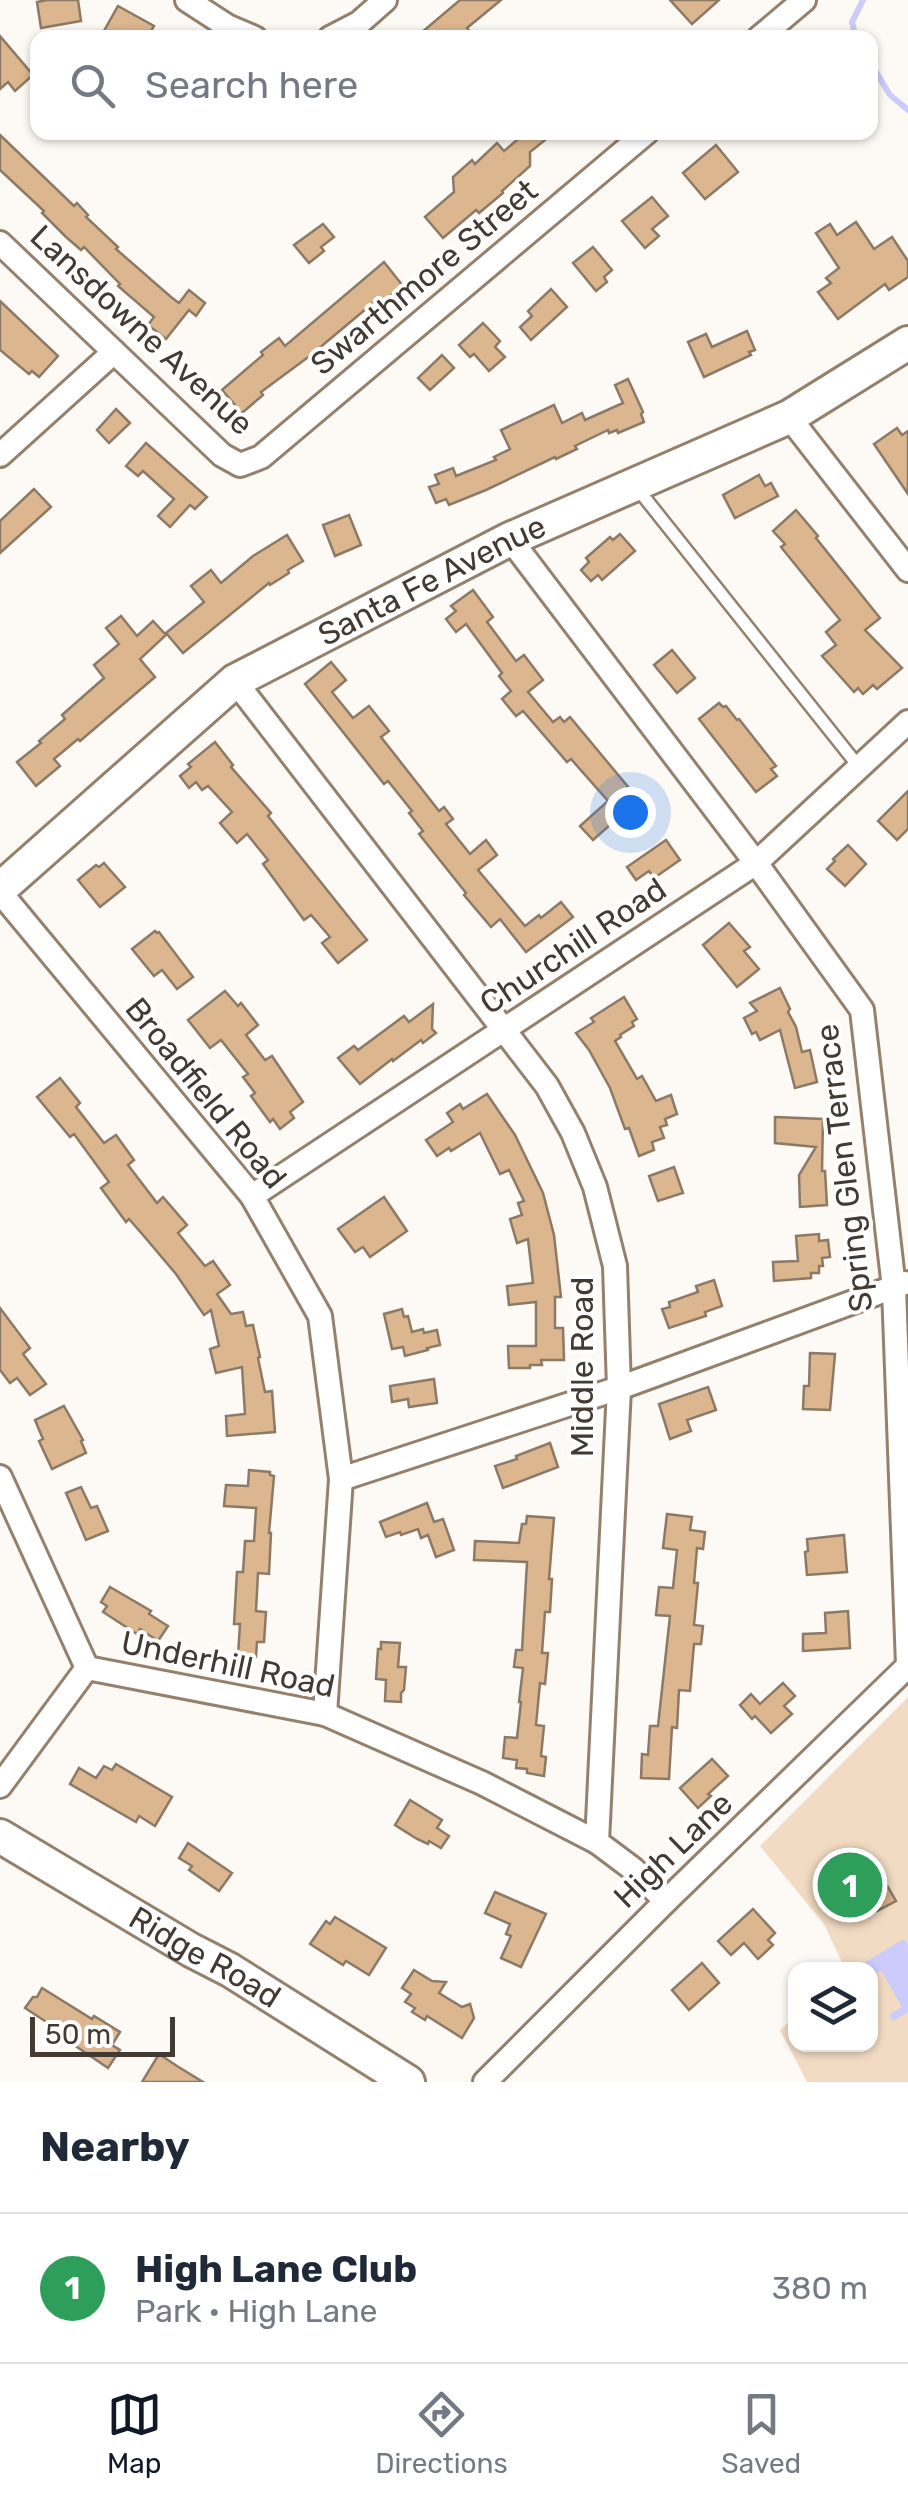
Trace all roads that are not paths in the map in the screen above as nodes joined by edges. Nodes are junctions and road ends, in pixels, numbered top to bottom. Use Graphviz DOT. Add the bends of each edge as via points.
graph roads {
  1 [pos="187,0"];
  2 [pos="385,0"];
  3 [pos="804,0"];
  4 [pos="236,30"];
  5 [pos="345,30"];
  6 [pos="769,30"];
  7 [pos="637,140"];
  8 [pos="0,243"];
  9 [pos="908,343"];
  10 [pos="114,352"];
  11 [pos="789,417"];
  12 [pos="0,455"];
  13 [pos="240,465"];
  14 [pos="635,484"];
  15 [pos="510,539"];
  16 [pos="908,570"];
  17 [pos="235,680"];
  18 [pos="908,722"];
  19 [pos="859,767"];
  20 [pos="756,863"];
  21 [pos="0,890"];
  22 [pos="505,1030"];
  23 [pos="252,1196"];
  24 [pos="901,1285"];
  25 [pos="618,1388"];
  26 [pos="0,1478"];
  27 [pos="342,1479"];
  28 [pos="908,1666"];
  29 [pos="88,1668"];
  30 [pos="326,1714"];
  31 [pos="0,1786"];
  32 [pos="0,1836"];
  33 [pos="596,1842"];
  34 [pos="666,1901"];
  35 [pos="408,2082"];
  36 [pos="485,2082"];
  1 -- 4 [label="street"];
  2 -- 5 [label="street"];
  3 -- 6 [label="street"];
  7 -- 13 [label="street, Swarthmore Street" via="261,457"];
  8 -- 10 [label="street, Lansdowne Avenue"];
  9 -- 11 [label="main road, Santa Fe Avenue"];
  10 -- 12 [label="street"];
  10 -- 13 [label="street, Lansdowne Avenue"];
  11 -- 14 [label="main road, Santa Fe Avenue"];
  11 -- 16 [label="street"];
  14 -- 15 [label="main road, Santa Fe Avenue"];
  14 -- 19 [label="lane"];
  15 -- 17 [label="main road, Santa Fe Avenue"];
  15 -- 20 [label="street, Spring Glen Terrace"];
  17 -- 21 [label="main road, Santa Fe Avenue"];
  17 -- 22 [label="street, Middle Road"];
  18 -- 19 [label="street, Churchill Road"];
  19 -- 20 [label="street, Churchill Road"];
  20 -- 22 [label="street, Churchill Road"];
  20 -- 24 [label="street, Spring Glen Terrace" via="862,1010"];
  21 -- 23 [label="street, Broadfield Road"];
  22 -- 23 [label="street, Churchill Road"];
  22 -- 25 [label="street, Middle Road" via="547,1086 595,1187 615,1266"];
  23 -- 27 [label="street, Broadfield Road" via="320,1316"];
  24 -- 25 [label="street"];
  24 -- 28 [label="street, Spring Glen Terrace"];
  25 -- 27 [label="street"];
  25 -- 33 [label="street, Middle Road"];
  26 -- 29 [label="street, Underhill Road"];
  27 -- 30 [label="street, Broadfield Road"];
  28 -- 34 [label="street, High Lane"];
  29 -- 30 [label="street, Underhill Road"];
  29 -- 31 [label="street"];
  30 -- 33 [label="street, Underhill Road" via="482,1782"];
  32 -- 35 [label="main road, Ridge Road"];
  33 -- 34 [label="street"];
  34 -- 36 [label="street, High Lane"];
}
